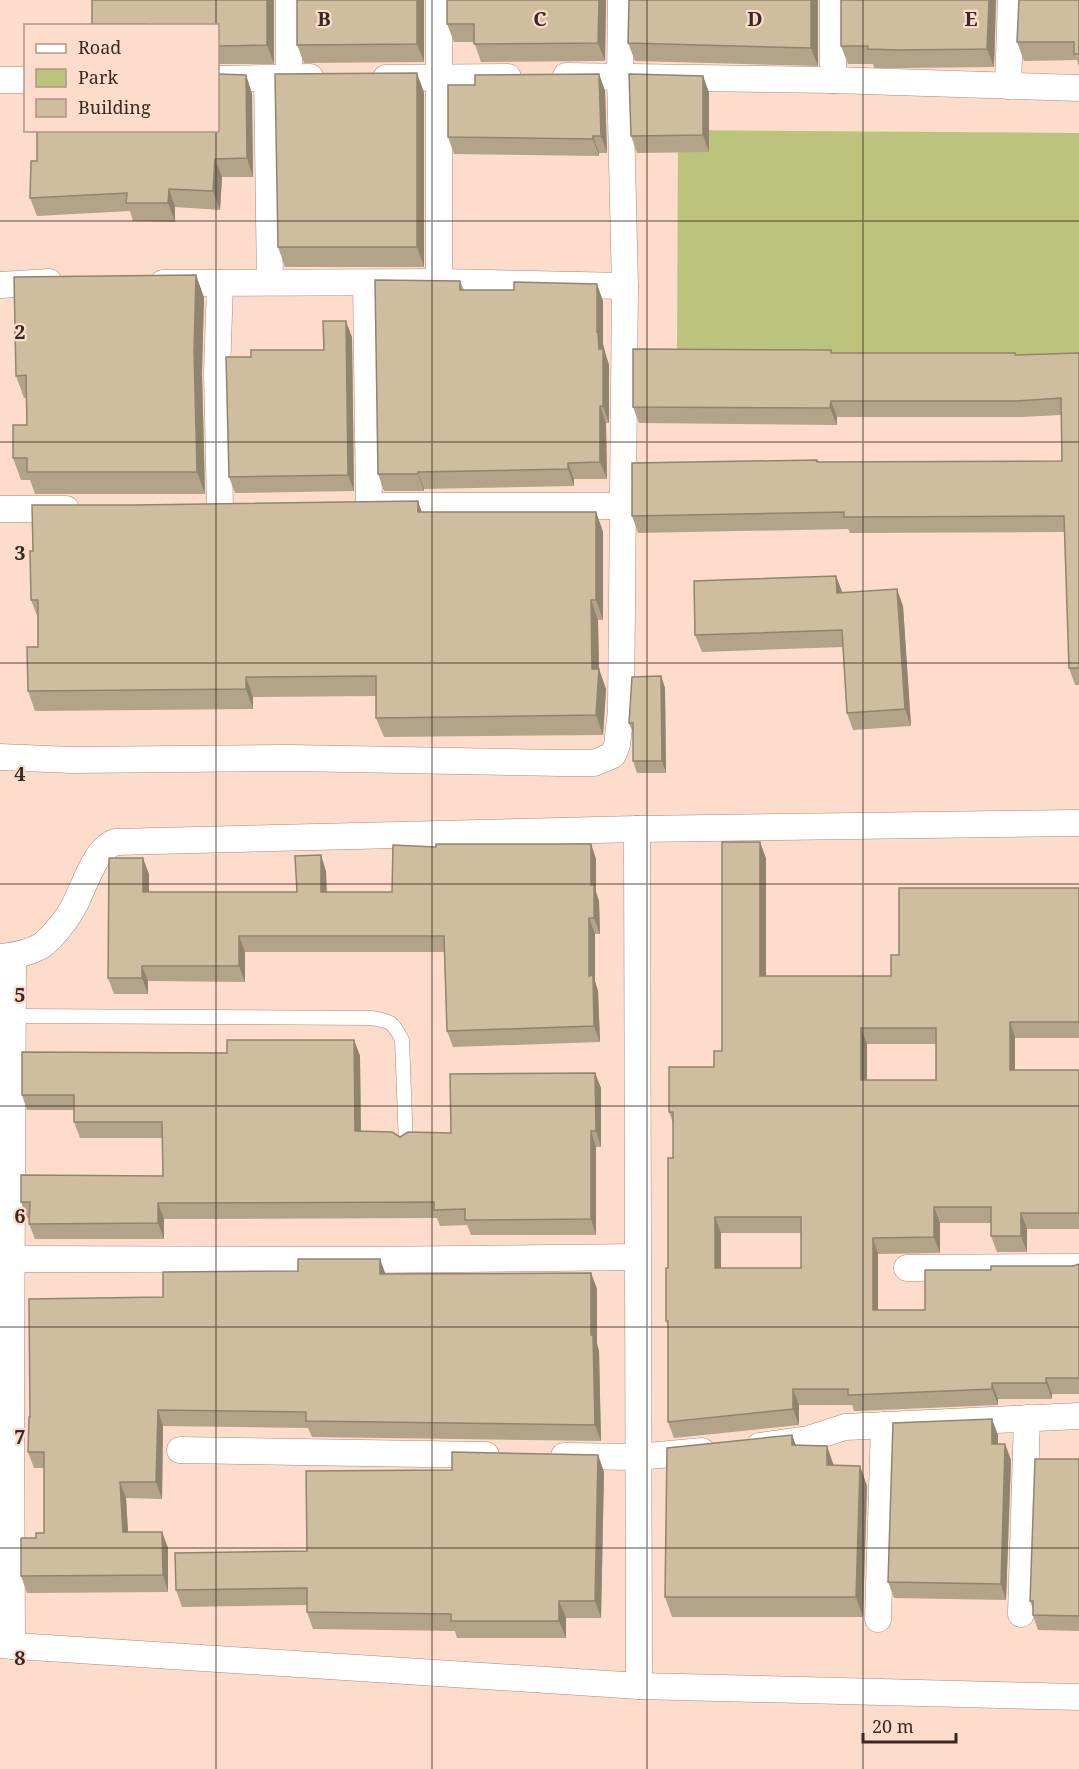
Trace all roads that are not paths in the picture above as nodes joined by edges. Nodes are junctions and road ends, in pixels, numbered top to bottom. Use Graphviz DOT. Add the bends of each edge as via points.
graph roads {
  1 [pos="289,0"];
  2 [pos="439,0"];
  3 [pos="621,0"];
  4 [pos="833,0"];
  5 [pos="1011,0"];
  6 [pos="620,76"];
  7 [pos="278,78"];
  8 [pos="439,78"];
  9 [pos="219,79"];
  10 [pos="0,80"];
  11 [pos="24,80"];
  12 [pos="833,80"];
  13 [pos="1008,86"];
  14 [pos="1079,88"];
  15 [pos="270,282"];
  16 [pos="439,282"];
  17 [pos="70,283"];
  18 [pos="138,283"];
  19 [pos="220,283"];
  20 [pos="366,283"];
  21 [pos="0,285"];
  22 [pos="625,286"];
  23 [pos="622,506"];
  24 [pos="220,507"];
  25 [pos="0,508"];
  26 [pos="95,509"];
  27 [pos="0,757"];
  28 [pos="1079,824"];
  29 [pos="637,829"];
  30 [pos="7,956"];
  31 [pos="13,1016"];
  32 [pos="406,1144"];
  33 [pos="637,1257"];
  34 [pos="13,1259"];
  35 [pos="1079,1267"];
  36 [pos="907,1268"];
  37 [pos="5,1404"];
  38 [pos="1079,1416"];
  39 [pos="1027,1418"];
  40 [pos="884,1425"];
  41 [pos="180,1450"];
  42 [pos="509,1455"];
  43 [pos="544,1456"];
  44 [pos="638,1457"];
  45 [pos="1021,1614"];
  46 [pos="878,1619"];
  47 [pos="6,1645"];
  48 [pos="639,1686"];
  49 [pos="1079,1697"];
  1 -- 7 [label="street"];
  2 -- 8 [label="street"];
  3 -- 6 [label="street"];
  4 -- 12 [label="street"];
  5 -- 13 [label="street"];
  6 -- 8 [label="street"];
  6 -- 12 [label="street"];
  6 -- 22 [label="street"];
  7 -- 8 [label="street"];
  7 -- 9 [label="street"];
  7 -- 15 [label="street"];
  8 -- 16 [label="street"];
  10 -- 11 [label="street"];
  12 -- 13 [label="street"];
  13 -- 14 [label="street"];
  15 -- 19 [label="street"];
  15 -- 20 [label="street"];
  16 -- 20 [label="street"];
  16 -- 22 [label="street"];
  17 -- 21 [label="street"];
  18 -- 19 [label="street"];
  19 -- 24 [label="street"];
  20 -- 23 [label="street" via="358,506"];
  22 -- 23 [label="street"];
  23 -- 27 [label="street" via="621,710 617,745 613,755 605,760 561,764"];
  25 -- 26 [label="street"];
  28 -- 29 [label="street"];
  29 -- 30 [label="street" via="110,843 101,852 63,923 41,946"];
  29 -- 33 [label="street"];
  30 -- 31 [label="street"];
  31 -- 32 [label="lane" via="388,1021 402,1041"];
  31 -- 34 [label="street"];
  33 -- 34 [label="street"];
  33 -- 44 [label="street"];
  34 -- 37 [label="street"];
  35 -- 36 [label="street"];
  37 -- 47 [label="street"];
  38 -- 39 [label="street"];
  39 -- 40 [label="street"];
  39 -- 45 [label="street"];
  40 -- 44 [label="street" via="845,1427 808,1440"];
  40 -- 46 [label="street"];
  41 -- 42 [label="street"];
  43 -- 44 [label="street"];
  44 -- 48 [label="street"];
  47 -- 48 [label="street"];
  48 -- 49 [label="street"];
}
